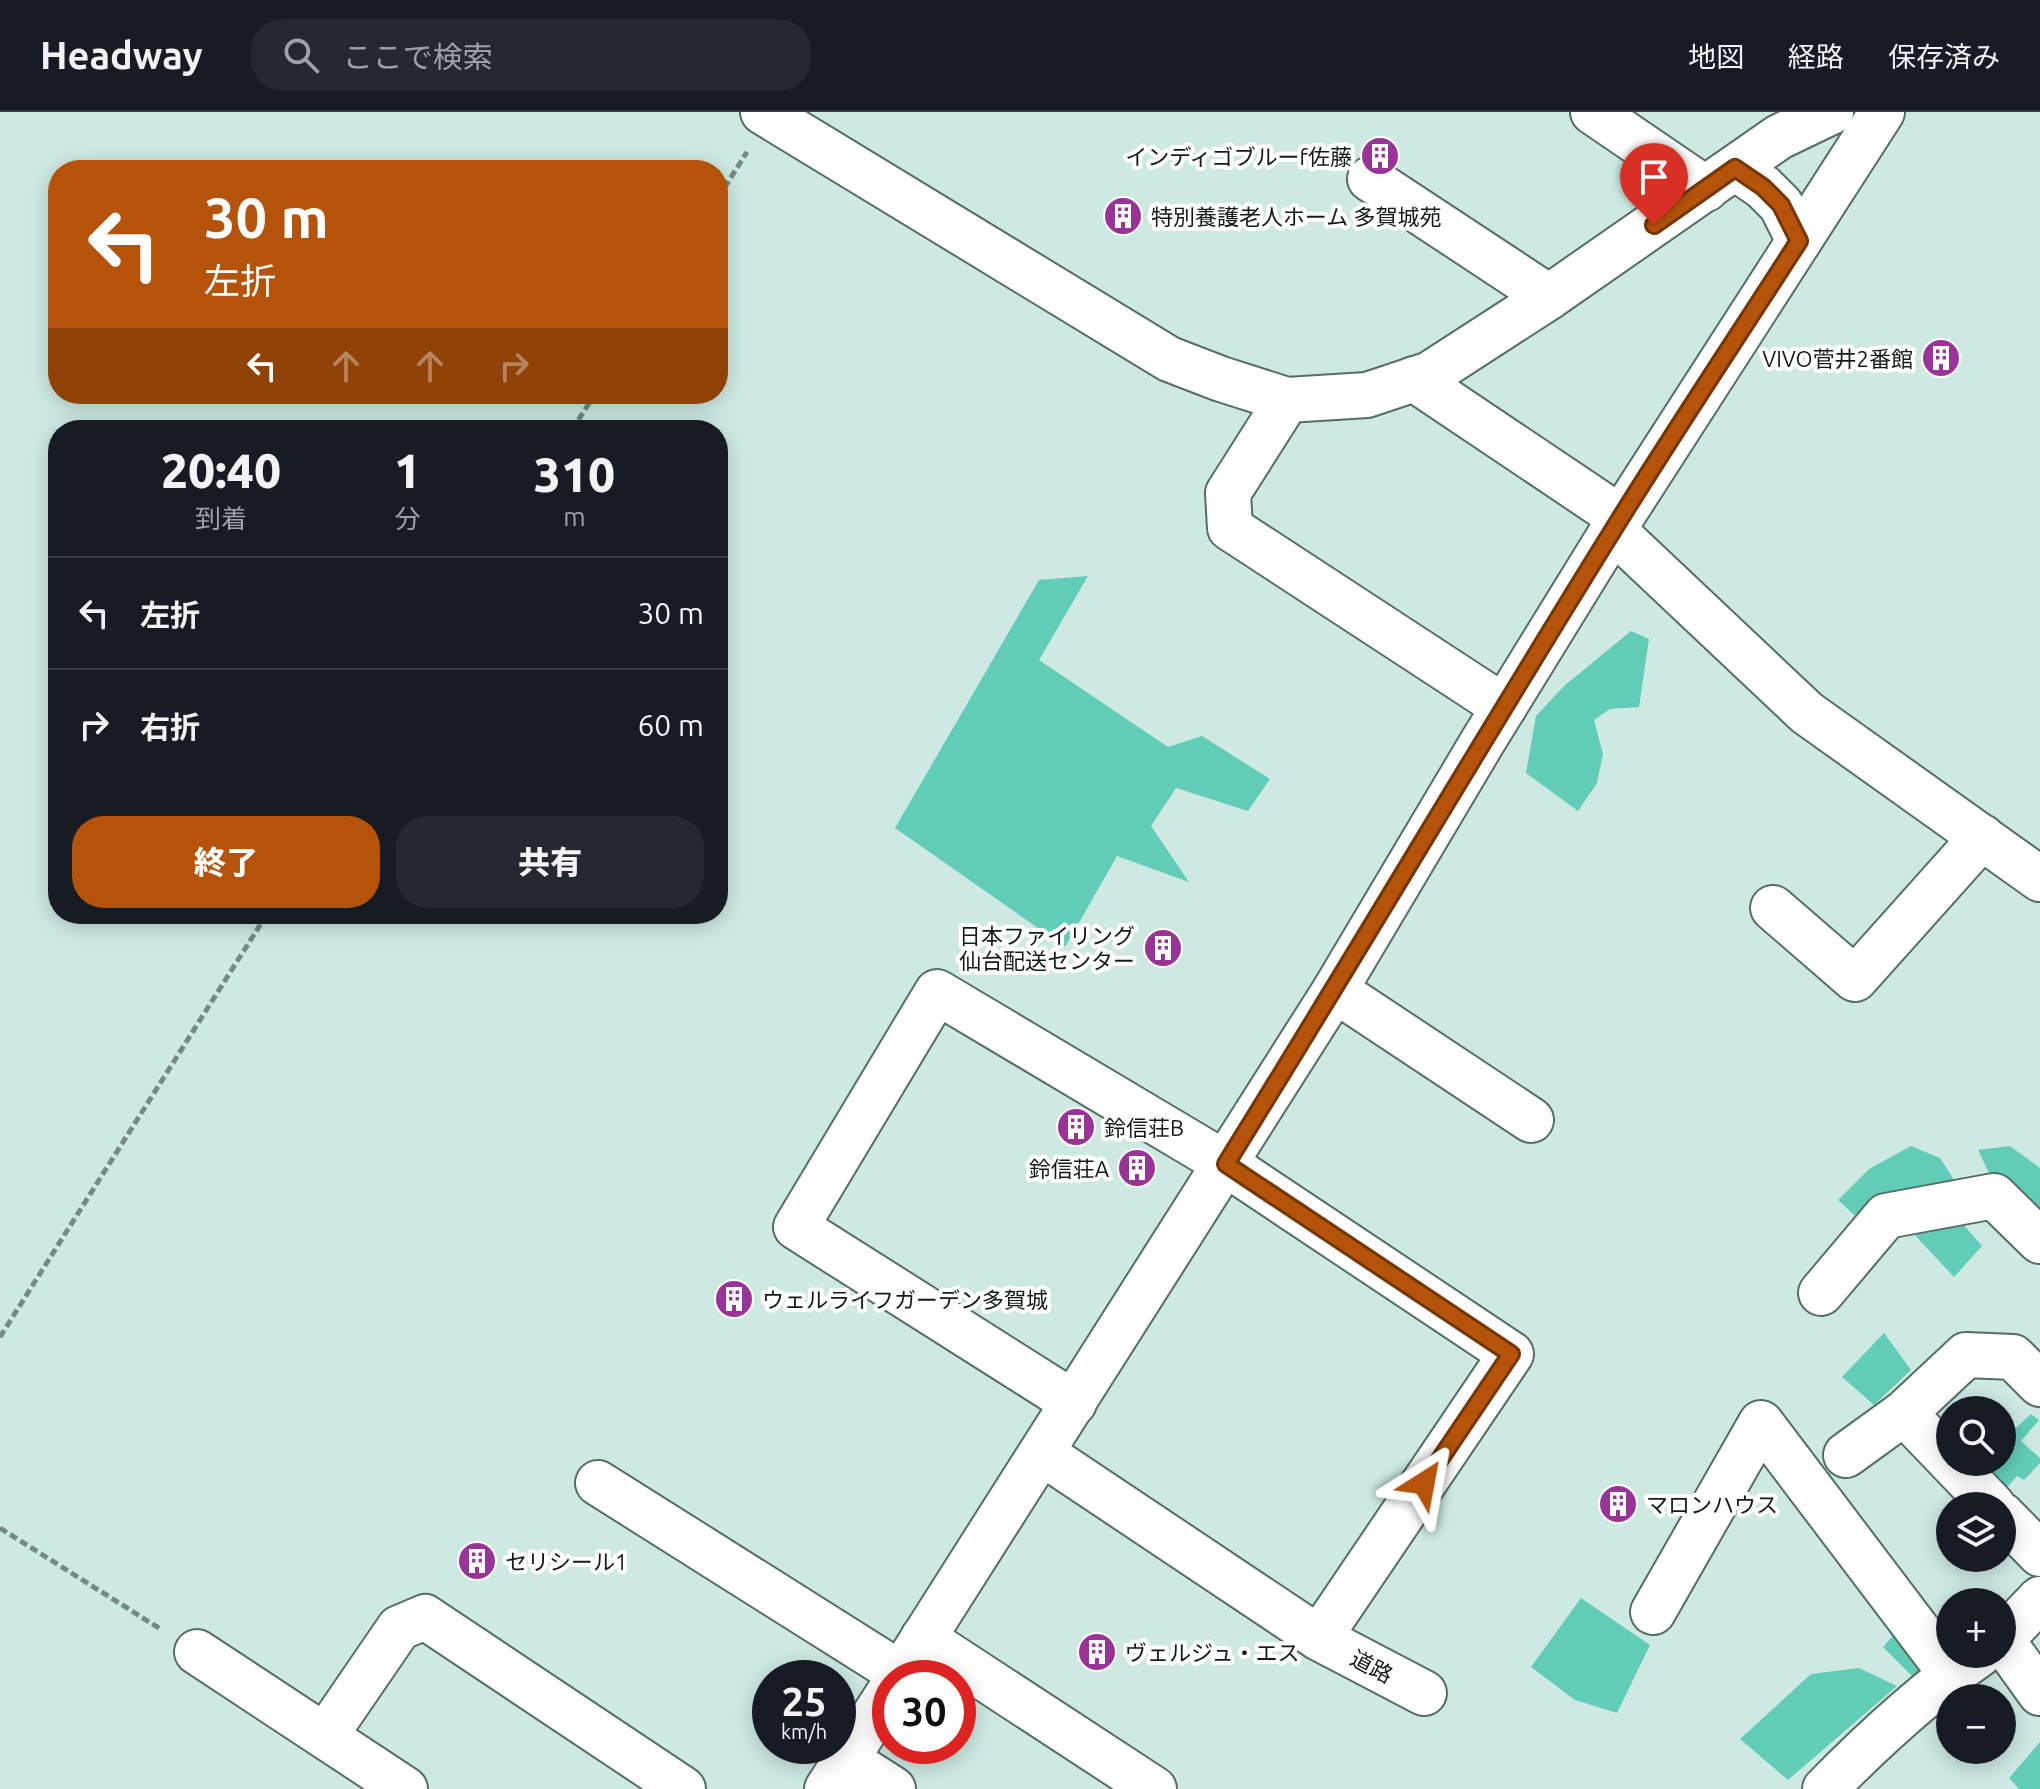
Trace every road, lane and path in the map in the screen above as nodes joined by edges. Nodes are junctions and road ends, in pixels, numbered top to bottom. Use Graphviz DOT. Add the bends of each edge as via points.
graph roads {
  1 [pos="1593,112"];
  2 [pos="1831,112"];
  3 [pos="1882,112"];
  4 [pos="769,113"];
  5 [pos="1720,178"];
  6 [pos="1370,179"];
  7 [pos="728,181"];
  8 [pos="1799,241"];
  9 [pos="1549,297"];
  10 [pos="1414,379"];
  11 [pos="1287,400"];
  12 [pos="1617,524"];
  13 [pos="1504,707"];
  14 [pos="1982,837"];
  15 [pos="2040,879"];
  16 [pos="1773,908"];
  17 [pos="261,924"];
  18 [pos="1335,990"];
  19 [pos="1531,1120"];
  20 [pos="1226,1164"];
  21 [pos="2040,1241"];
  22 [pos="1821,1293"];
  23 [pos="0,1337"];
  24 [pos="2040,1384"];
  25 [pos="1074,1403"];
  26 [pos="1904,1413"];
  27 [pos="1936,1446"];
  28 [pos="1042,1453"];
  29 [pos="1846,1455"];
  30 [pos="1965,1476"];
  31 [pos="598,1483"];
  32 [pos="1980,1492"];
  33 [pos="0,1528"];
  34 [pos="2016,1529"];
  35 [pos="2040,1554"];
  36 [pos="2040,1599"];
  37 [pos="1653,1612"];
  38 [pos="2016,1625"];
  39 [pos="1936,1629"];
  40 [pos="1319,1638"];
  41 [pos="197,1652"];
  42 [pos="887,1660"];
  43 [pos="909,1660"];
  44 [pos="2016,1660"];
  45 [pos="1961,1668"];
  46 [pos="1424,1693"];
  47 [pos="2040,1693"];
  48 [pos="976,1705"];
  49 [pos="872,1719"];
  50 [pos="325,1736"];
  51 [pos="837,1774"];
  52 [pos="405,1789"];
  53 [pos="683,1789"];
  54 [pos="893,1789"];
  55 [pos="1154,1789"];
  56 [pos="1825,1789"];
  1 -- 5 [label="street"];
  2 -- 5 [label="street" via="1779,137"];
  3 -- 8 [label="street"];
  4 -- 7 [label="path"];
  4 -- 11 [label="street" via="1169,359"];
  5 -- 8 [label="street" via="1763,187 1781,205"];
  5 -- 9 [label="street"];
  6 -- 9 [label="street"];
  8 -- 12 [label="street"];
  9 -- 10 [label="street" via="1430,374"];
  10 -- 11 [label="street" via="1367,395"];
  10 -- 12 [label="street"];
  11 -- 13 [label="street" via="1228,493 1230,528"];
  12 -- 13 [label="street"];
  12 -- 14 [label="street" via="1807,713"];
  13 -- 18 [label="street"];
  14 -- 15 [label="street"];
  14 -- 16 [label="street" via="1855,979"];
  17 -- 23 [label="path"];
  18 -- 19 [label="street"];
  18 -- 20 [label="street"];
  20 -- 25 [label="street"];
  20 -- 25 [label="street" via="937,992 796,1227"];
  20 -- 40 [label="street" via="1511,1354"];
  21 -- 22 [label="street" via="1994,1196 1886,1216"];
  24 -- 26 [label="street" via="2013,1357 1966,1355"];
  25 -- 28 [label="street"];
  26 -- 27 [label="street"];
  26 -- 29 [label="street"];
  28 -- 40 [label="street, 道路"];
  28 -- 43 [label="street"];
  30 -- 32 [label="street"];
  31 -- 42 [label="street"];
  33 -- 41 [label="path"];
  34 -- 35 [label="street"];
  36 -- 38 [label="street"];
  37 -- 39 [label="street" via="1761,1423"];
  40 -- 46 [label="street, 道路"];
  41 -- 50 [label="street"];
  44 -- 47 [label="street"];
  45 -- 56 [label="street" via="1865,1748"];
  48 -- 55 [label="street"];
  49 -- 51 [label="street"];
  50 -- 52 [label="street"];
  50 -- 53 [label="street" via="399,1628 425,1617"];
  51 -- 54 [label="street"];
}
